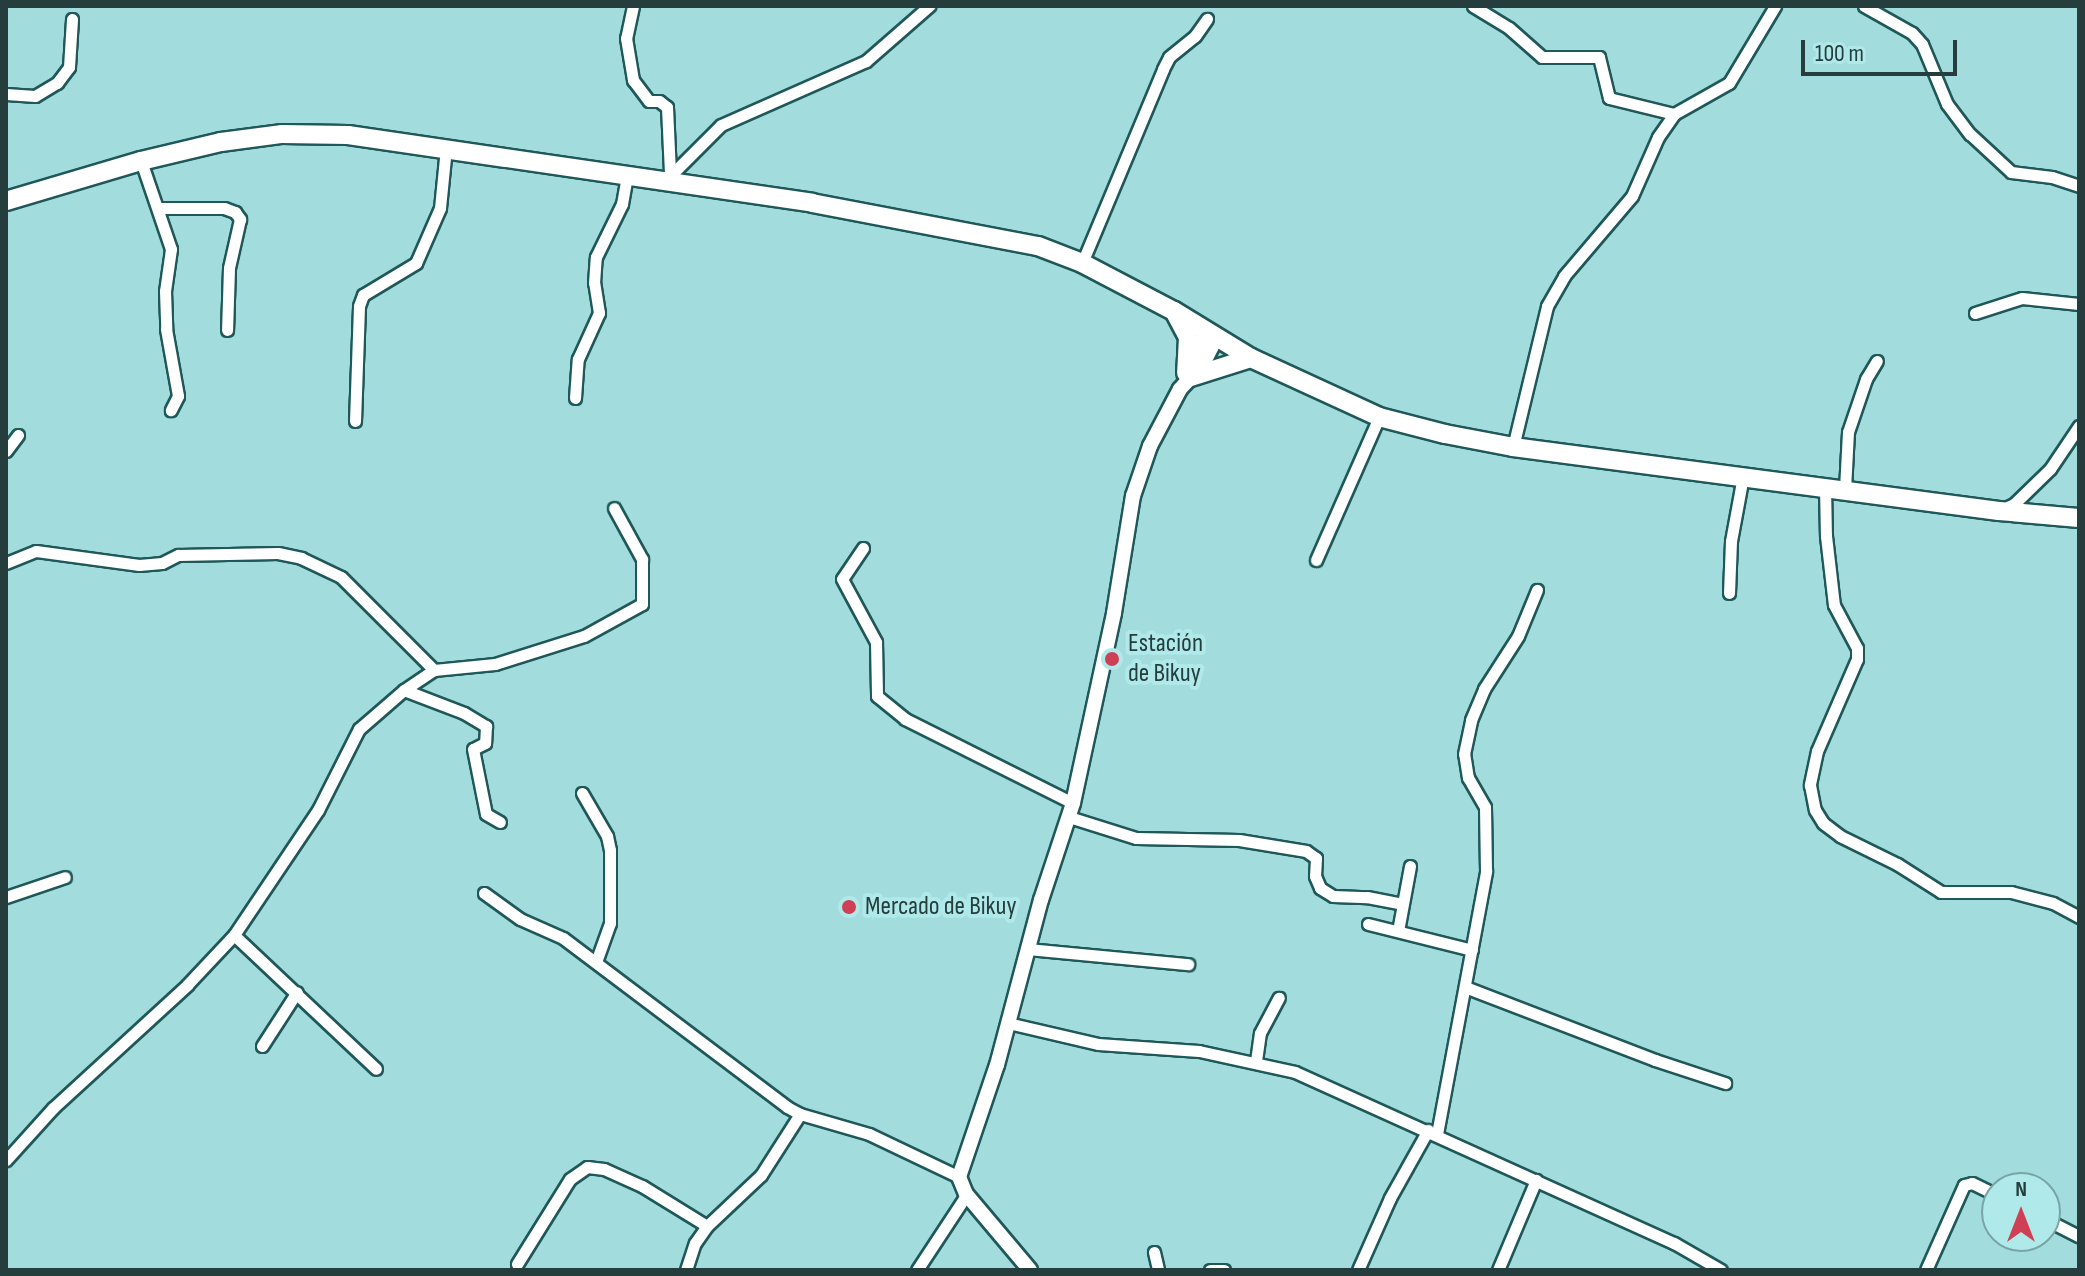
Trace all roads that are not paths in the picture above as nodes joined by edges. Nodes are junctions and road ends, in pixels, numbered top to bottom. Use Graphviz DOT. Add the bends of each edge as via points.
graph roads {
  1 [pos="633,6"];
  2 [pos="929,6"];
  3 [pos="1473,6"];
  4 [pos="1775,6"];
  5 [pos="1864,6"];
  6 [pos="72,19"];
  7 [pos="1207,19"];
  8 [pos="6,94"];
  9 [pos="1674,114"];
  10 [pos="446,148"];
  11 [pos="141,161"];
  12 [pos="627,175"];
  13 [pos="667,177"];
  14 [pos="2079,186"];
  15 [pos="6,201"];
  16 [pos="159,208"];
  17 [pos="1082,263"];
  18 [pos="2079,304"];
  19 [pos="1174,311"];
  20 [pos="1975,313"];
  21 [pos="227,330"];
  22 [pos="1213,334"];
  23 [pos="1251,358"];
  24 [pos="1877,361"];
  25 [pos="1188,377"];
  26 [pos="575,398"];
  27 [pos="171,410"];
  28 [pos="1379,417"];
  29 [pos="355,421"];
  30 [pos="2079,426"];
  31 [pos="18,435"];
  32 [pos="1513,447"];
  33 [pos="6,451"];
  34 [pos="1743,476"];
  35 [pos="1825,486"];
  36 [pos="1845,489"];
  37 [pos="614,508"];
  38 [pos="1999,511"];
  39 [pos="2053,517"];
  40 [pos="2079,518"];
  41 [pos="2079,527"];
  42 [pos="863,548"];
  43 [pos="1316,560"];
  44 [pos="6,563"];
  45 [pos="1537,590"];
  46 [pos="1729,593"];
  47 [pos="434,670"];
  48 [pos="404,690"];
  49 [pos="582,793"];
  50 [pos="1071,810"];
  51 [pos="500,822"];
  52 [pos="1410,866"];
  53 [pos="65,877"];
  54 [pos="484,893"];
  55 [pos="6,897"];
  56 [pos="1402,904"];
  57 [pos="2079,917"];
  58 [pos="1368,924"];
  59 [pos="1398,931"];
  60 [pos="234,935"];
  61 [pos="1028,949"];
  62 [pos="1472,950"];
  63 [pos="596,962"];
  64 [pos="1188,964"];
  65 [pos="1465,987"];
  66 [pos="297,992"];
  67 [pos="1279,998"];
  68 [pos="1008,1023"];
  69 [pos="262,1046"];
  70 [pos="1256,1061"];
  71 [pos="376,1069"];
  72 [pos="1725,1083"];
  73 [pos="800,1114"];
  74 [pos="1432,1132"];
  75 [pos="6,1160"];
  76 [pos="959,1177"];
  77 [pos="1536,1180"];
  78 [pos="1981,1187"];
  79 [pos="967,1194"];
  80 [pos="707,1226"];
  81 [pos="2061,1227"];
  82 [pos="2079,1236"];
  83 [pos="1154,1252"];
  84 [pos="517,1264"];
  85 [pos="686,1270"];
  86 [pos="917,1270"];
  87 [pos="1030,1270"];
  88 [pos="1158,1270"];
  89 [pos="1210,1270"];
  90 [pos="1224,1270"];
  91 [pos="1358,1270"];
  92 [pos="1498,1270"];
  93 [pos="1720,1270"];
  94 [pos="1926,1270"];
  1 -- 13 [label="street" via="626,38 633,80 649,101 667,107"];
  2 -- 13 [label="street" via="866,61 721,125"];
  3 -- 9 [label="street" via="1542,57 1599,57 1609,98"];
  4 -- 9 [label="street" via="1729,83"];
  5 -- 14 [label="street" via="1922,44 1947,104 2011,172"];
  6 -- 8 [label="street" via="69,67 57,83 35,96"];
  7 -- 17 [label="street" via="1169,57"];
  9 -- 32 [label="street" via="1632,196 1564,276 1547,306"];
  10 -- 11 [label="main road" via="348,135 282,134"];
  10 -- 12 [label="main road"];
  10 -- 29 [label="street" via="440,208 416,263 363,295 359,306"];
  11 -- 15 [label="main road"];
  11 -- 16 [label="street"];
  12 -- 13 [label="main road"];
  12 -- 26 [label="street" via="622,204 596,257 599,313 578,359"];
  13 -- 17 [label="main road" via="1038,246"];
  16 -- 21 [label="street" via="224,208 240,219 229,268"];
  16 -- 27 [label="street" via="171,249 166,329 178,396"];
  17 -- 19 [label="main road"];
  18 -- 20 [label="street" via="2022,298"];
  19 -- 22 [label="main road"];
  19 -- 25 [label="main road" via="1188,337"];
  22 -- 23 [label="main road"];
  22 -- 25 [label="street" via="1203,364"];
  23 -- 25 [label="main road"];
  23 -- 28 [label="main road"];
  24 -- 36 [label="street" via="1848,432"];
  25 -- 50 [label="street" via="1150,446 1133,496"];
  28 -- 32 [label="main road"];
  28 -- 43 [label="street"];
  30 -- 38 [label="street" via="2050,469 2014,504"];
  31 -- 33 [label="street"];
  32 -- 34 [label="main road"];
  34 -- 35 [label="main road"];
  34 -- 46 [label="street" via="1731,541"];
  35 -- 36 [label="main road"];
  35 -- 57 [label="street" via="1834,605 1857,648 1857,659 1817,751 1810,785 1815,810 1823,823 1941,892 2011,892 2053,903"];
  36 -- 38 [label="main road"];
  37 -- 47 [label="street" via="642,559 642,604 584,636 495,664"];
  38 -- 39 [label="main road"];
  39 -- 40 [label="main road"];
  39 -- 41 [label="street"];
  42 -- 50 [label="street" via="842,579 876,642 877,696 905,719"];
  44 -- 47 [label="street" via="36,551 139,565 178,555 278,553 301,558 341,577"];
  45 -- 62 [label="street" via="1518,636 1475,709 1464,754 1468,778 1485,807 1486,826 1486,871"];
  47 -- 48 [label="street"];
  48 -- 51 [label="street" via="486,726 485,743 473,749 486,814"];
  48 -- 60 [label="street" via="359,729 318,810"];
  49 -- 63 [label="street" via="610,850 610,923"];
  50 -- 56 [label="street" via="1136,838 1239,840 1306,851 1316,858 1320,888 1333,896"];
  50 -- 61 [label="street"];
  52 -- 56 [label="street"];
  53 -- 55 [label="street"];
  54 -- 63 [label="street"];
  56 -- 59 [label="street"];
  58 -- 59 [label="street"];
  59 -- 62 [label="street"];
  60 -- 66 [label="street"];
  60 -- 75 [label="street"];
  61 -- 64 [label="street"];
  61 -- 68 [label="street"];
  62 -- 65 [label="street"];
  63 -- 73 [label="street"];
  65 -- 72 [label="street"];
  65 -- 74 [label="street"];
  66 -- 69 [label="street"];
  66 -- 71 [label="street"];
  67 -- 70 [label="street" via="1260,1033"];
  68 -- 70 [label="street" via="1098,1044"];
  68 -- 76 [label="street"];
  70 -- 74 [label="street" via="1295,1072"];
  73 -- 76 [label="street" via="869,1134"];
  73 -- 80 [label="street" via="761,1175"];
  74 -- 77 [label="street"];
  74 -- 91 [label="street" via="1390,1198"];
  76 -- 79 [label="street"];
  77 -- 92 [label="street"];
  77 -- 93 [label="street" via="1674,1243"];
  78 -- 94 [label="street" via="1964,1185"];
  79 -- 86 [label="street"];
  79 -- 87 [label="street"];
  80 -- 84 [label="street" via="642,1186 587,1167 570,1179"];
  80 -- 85 [label="street"];
  81 -- 82 [label="street"];
  83 -- 88 [label="street"];
  89 -- 90 [label="street"];
}
